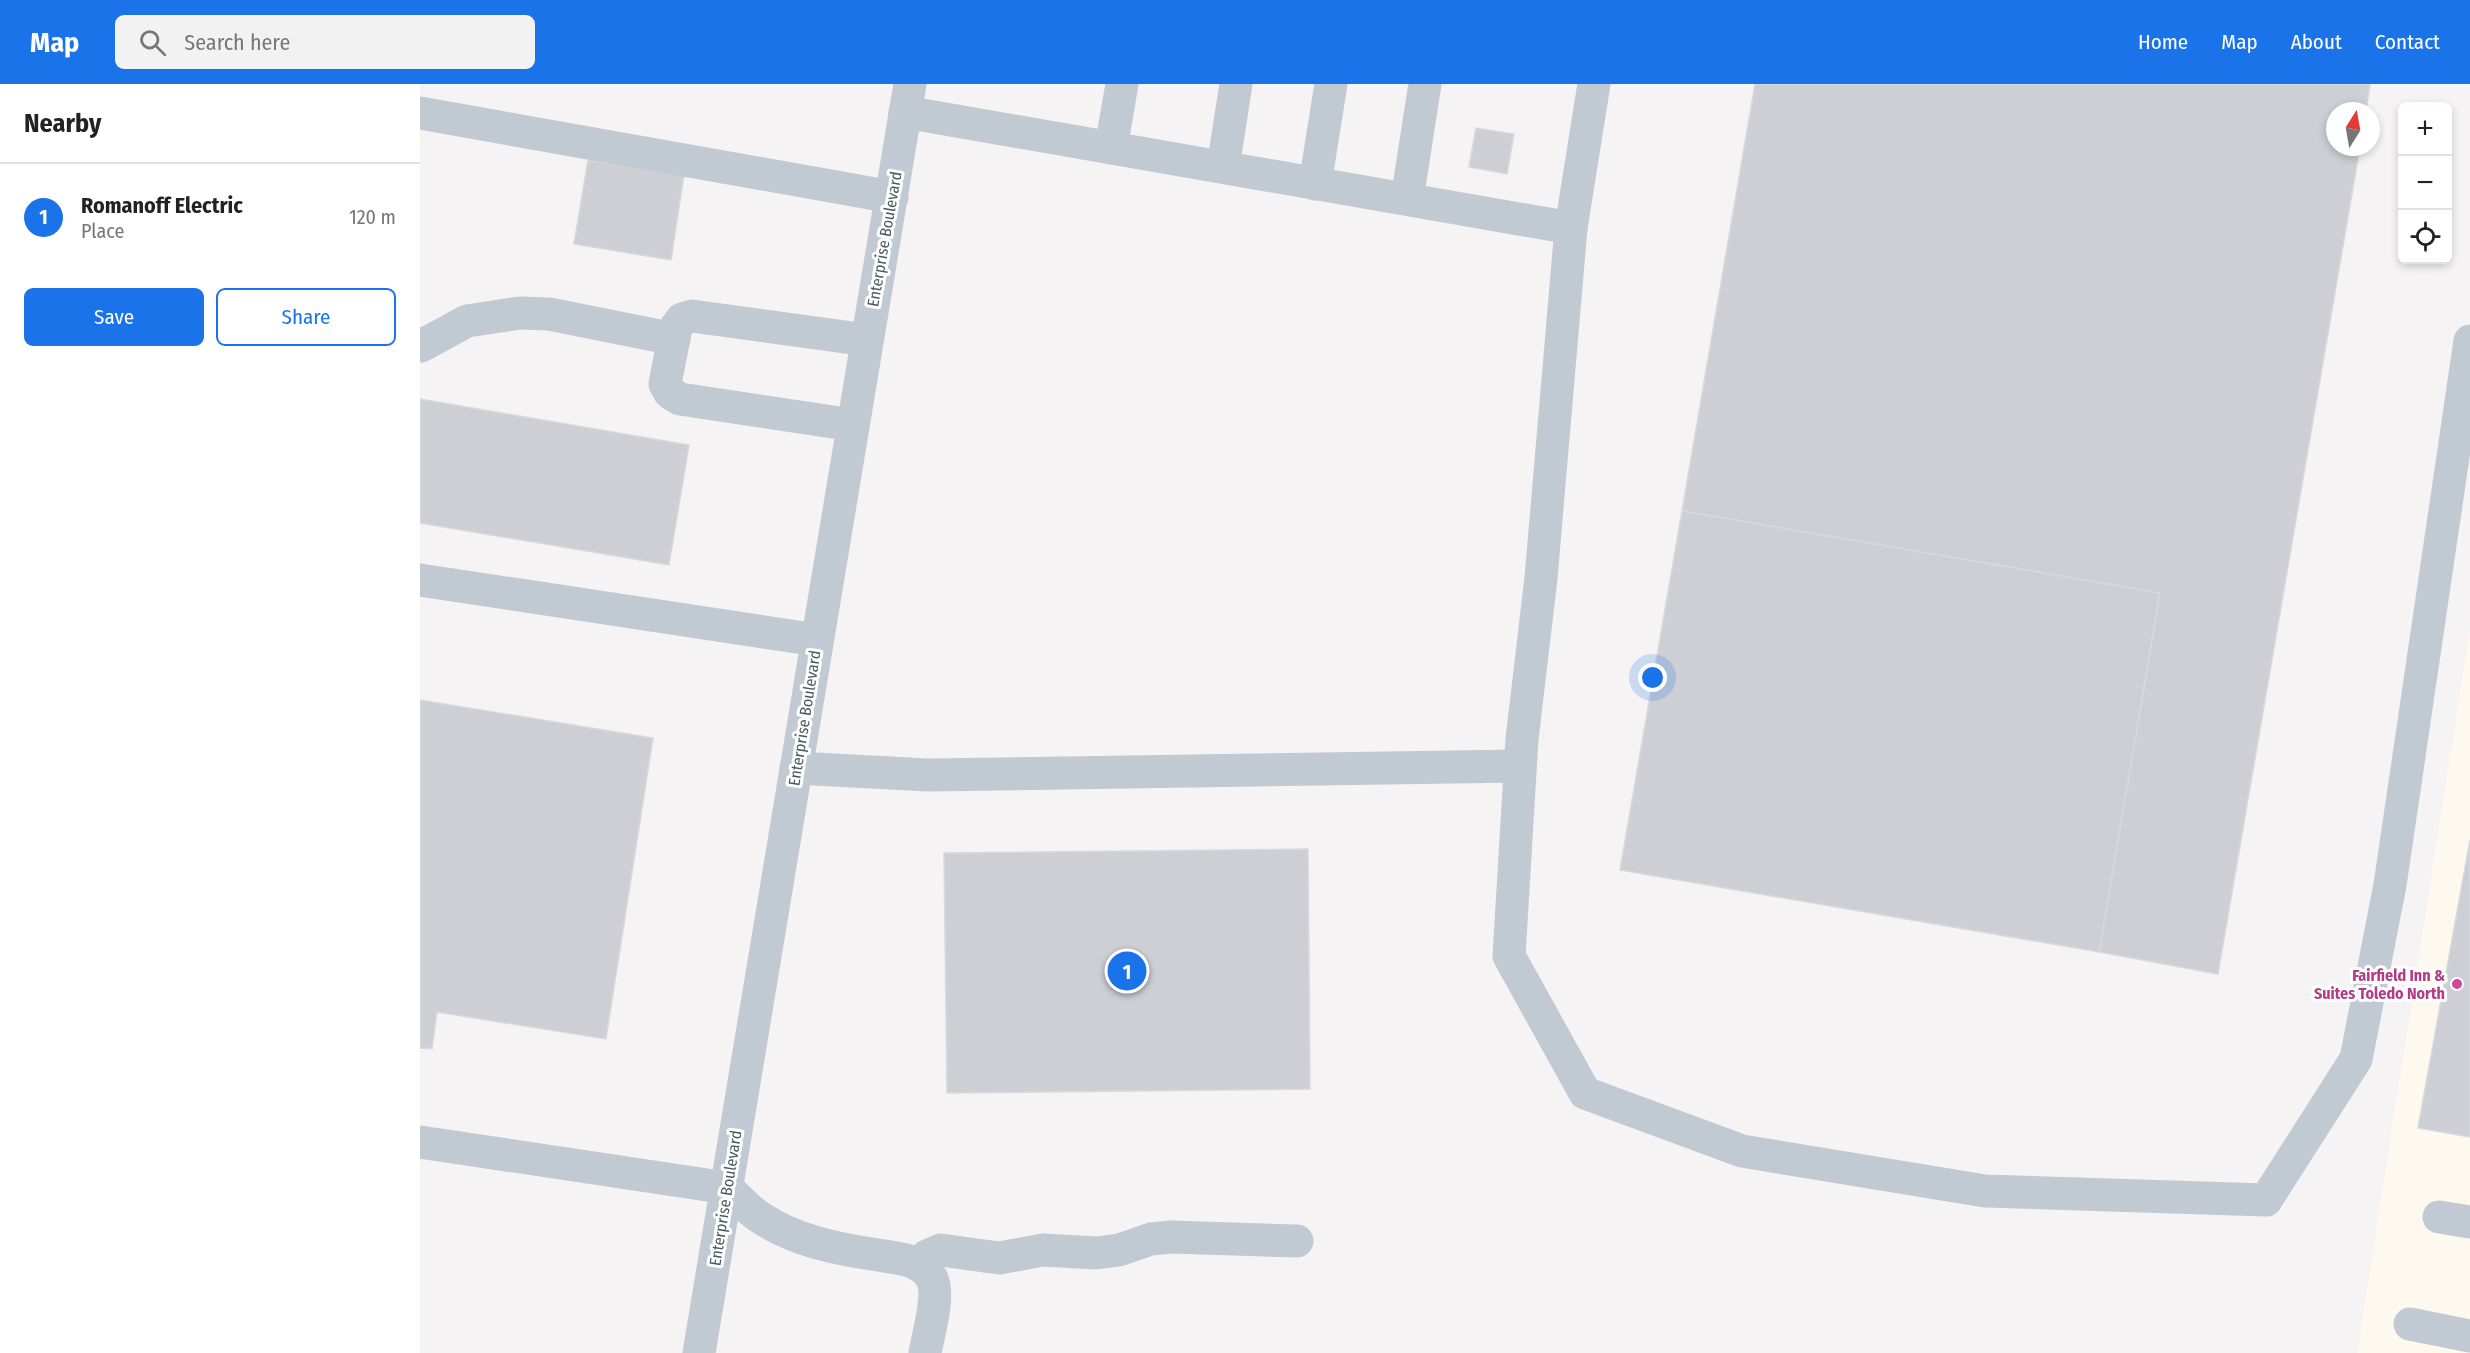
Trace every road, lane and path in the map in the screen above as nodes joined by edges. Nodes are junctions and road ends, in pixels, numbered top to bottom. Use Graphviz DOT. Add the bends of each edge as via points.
graph roads {
  1 [pos="1122,84"];
  2 [pos="1236,84"];
  3 [pos="1332,84"];
  4 [pos="1425,84"];
  5 [pos="1594,84"];
  6 [pos="908,98"];
  7 [pos="420,114"];
  8 [pos="1111,148"];
  9 [pos="1222,167"];
  10 [pos="1315,184"];
  11 [pos="891,196"];
  12 [pos="1407,199"];
  13 [pos="1571,228"];
  14 [pos="674,339"];
  15 [pos="867,340"];
  16 [pos="2470,341"];
  17 [pos="421,346"];
  18 [pos="854,425"];
  19 [pos="420,580"];
  20 [pos="817,640"];
  21 [pos="1520,766"];
  22 [pos="796,768"];
  23 [pos="420,1142"];
  24 [pos="727,1188"];
  25 [pos="1297,1241"];
  26 [pos="920,1265"];
  27 [pos="2410,1324"];
  28 [pos="2470,1336"];
  29 [pos="699,1353"];
  30 [pos="925,1353"];
  1 -- 8 [label="street"];
  2 -- 9 [label="street"];
  3 -- 10 [label="street"];
  4 -- 12 [label="street"];
  5 -- 13 [label="street"];
  6 -- 8 [label="street"];
  6 -- 11 [label="street, Enterprise Boulevard"];
  7 -- 11 [label="street"];
  8 -- 9 [label="street"];
  9 -- 10 [label="street"];
  10 -- 12 [label="street"];
  11 -- 15 [label="street, Enterprise Boulevard"];
  12 -- 13 [label="street"];
  13 -- 21 [label="street" via="1541,578"];
  14 -- 15 [label="street" via="676,327 692,316"];
  14 -- 17 [label="street" via="549,314 520,313 467,321"];
  14 -- 18 [label="street" via="665,384 680,399"];
  15 -- 18 [label="street, Enterprise Boulevard"];
  16 -- 21 [label="street" via="2390,885 2356,1059 2266,1200 1973,1189 1742,1151 1585,1094 1509,956"];
  18 -- 20 [label="street, Enterprise Boulevard"];
  19 -- 20 [label="street"];
  20 -- 22 [label="street, Enterprise Boulevard"];
  21 -- 22 [label="street" via="928,775"];
  22 -- 24 [label="street, Enterprise Boulevard"];
  23 -- 24 [label="street"];
  24 -- 26 [label="street" via="759,1218 784,1231 827,1247"];
  24 -- 29 [label="street, Enterprise Boulevard"];
  25 -- 26 [label="street" via="1171,1237 1096,1253 1043,1250 999,1258 941,1250 927,1256"];
  26 -- 30 [label="street" via="935,1287"];
  27 -- 28 [label="street"];
}
